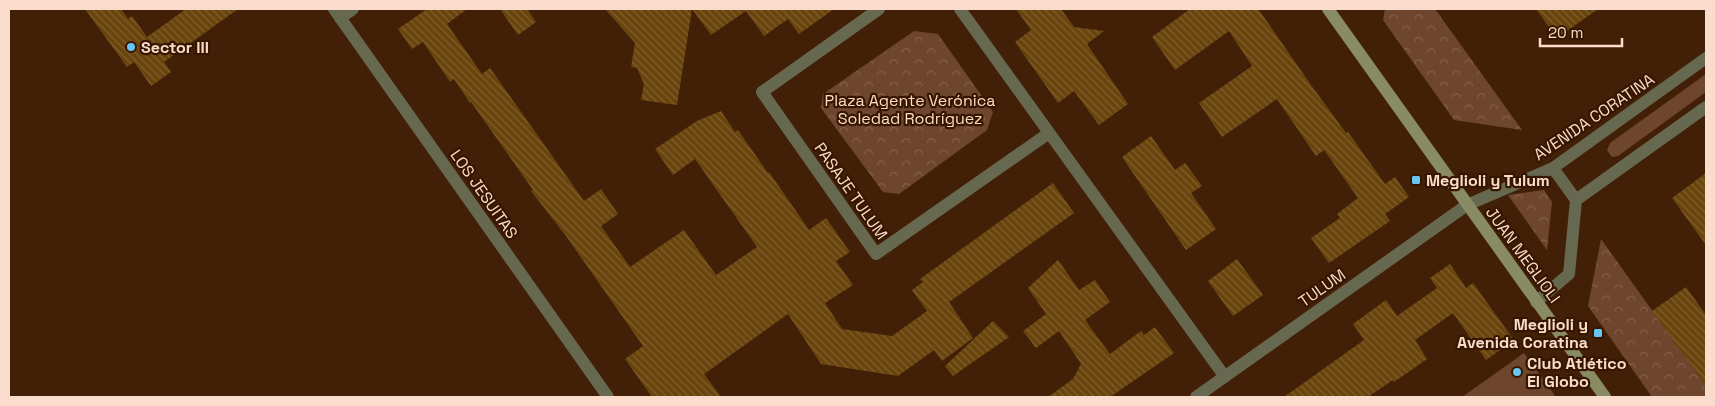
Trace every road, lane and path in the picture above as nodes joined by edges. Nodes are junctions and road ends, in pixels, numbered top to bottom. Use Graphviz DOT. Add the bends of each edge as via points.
graph roads {
  1 [pos="353,9"];
  2 [pos="879,9"];
  3 [pos="960,9"];
  4 [pos="1328,9"];
  5 [pos="337,13"];
  6 [pos="1706,58"];
  7 [pos="1706,107"];
  8 [pos="1049,133"];
  9 [pos="1553,168"];
  10 [pos="1576,200"];
  11 [pos="1467,205"];
  12 [pos="1536,302"];
  13 [pos="1225,377"];
  14 [pos="608,397"];
  15 [pos="1196,397"];
  16 [pos="1605,397"];
  1 -- 5 [label="street"];
  2 -- 8 [label="street, PASAJE TULUM" via="762,92 876,254"];
  3 -- 8 [label="street"];
  4 -- 11 [label="main road, JUAN MEGLIOLI"];
  5 -- 14 [label="street, LOS JESUITAS"];
  6 -- 9 [label="street, AVENIDA CORATINA"];
  7 -- 10 [label="street"];
  8 -- 13 [label="street"];
  9 -- 10 [label="street"];
  9 -- 11 [label="street, AVENIDA CORATINA"];
  10 -- 12 [label="street" via="1569,274"];
  11 -- 12 [label="main road, JUAN MEGLIOLI"];
  11 -- 13 [label="street, TULUM"];
  12 -- 16 [label="main road, JUAN MEGLIOLI"];
  13 -- 15 [label="street, TULUM"];
}
